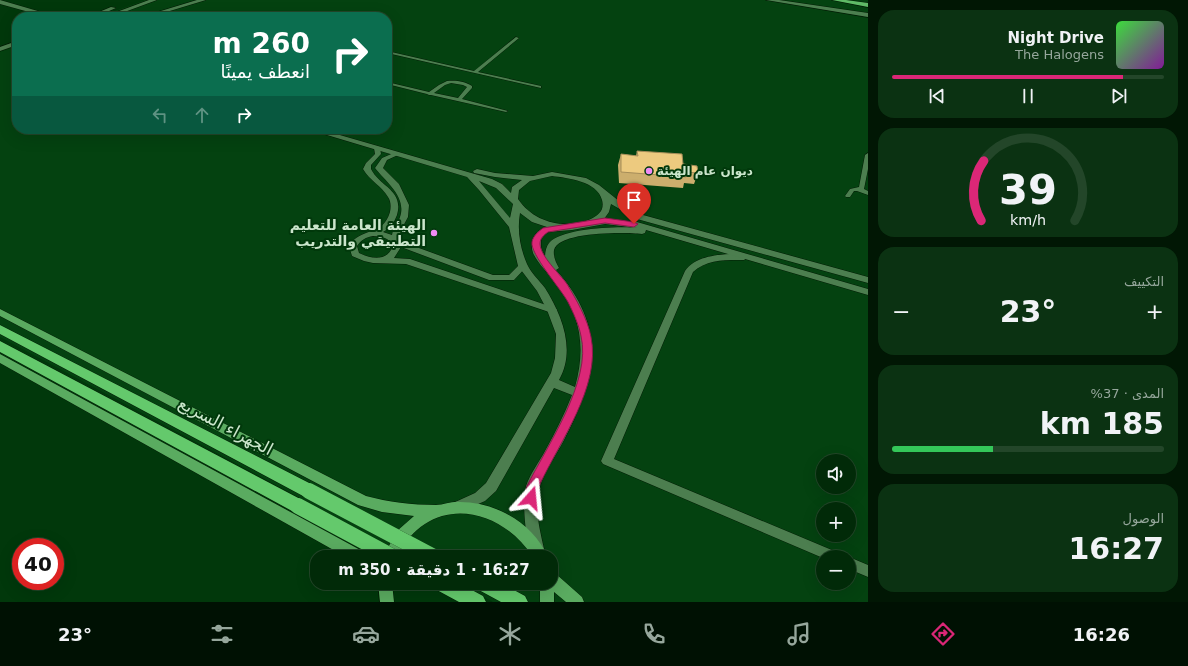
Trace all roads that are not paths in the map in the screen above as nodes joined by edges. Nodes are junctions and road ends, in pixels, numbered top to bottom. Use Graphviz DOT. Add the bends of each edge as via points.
graph roads {
  1 [pos="136,0"];
  2 [pos="154,0"];
  3 [pos="192,0"];
  4 [pos="203,0"];
  5 [pos="769,0"];
  6 [pos="782,0"];
  7 [pos="834,0"];
  8 [pos="855,0"];
  9 [pos="0,2"];
  10 [pos="868,2"];
  11 [pos="868,5"];
  12 [pos="35,12"];
  13 [pos="103,12"];
  14 [pos="119,12"];
  15 [pos="152,12"];
  16 [pos="161,12"];
  17 [pos="868,14"];
  18 [pos="517,38"];
  19 [pos="12,45"];
  20 [pos="0,49"];
  21 [pos="12,51"];
  22 [pos="392,53"];
  23 [pos="0,56"];
  24 [pos="475,72"];
  25 [pos="392,84"];
  26 [pos="539,87"];
  27 [pos="429,94"];
  28 [pos="459,100"];
  29 [pos="506,111"];
  30 [pos="328,134"];
  31 [pos="342,134"];
  32 [pos="377,148"];
  33 [pos="394,152"];
  34 [pos="868,155"];
  35 [pos="468,175"];
  36 [pos="531,178"];
  37 [pos="861,190"];
  38 [pos="603,193"];
  39 [pos="868,193"];
  40 [pos="848,196"];
  41 [pos="516,204"];
  42 [pos="588,224"];
  43 [pos="513,227"];
  44 [pos="567,227"];
  45 [pos="373,234"];
  46 [pos="664,234"];
  47 [pos="395,241"];
  48 [pos="753,248"];
  49 [pos="747,258"];
  50 [pos="383,260"];
  51 [pos="523,266"];
  52 [pos="868,280"];
  53 [pos="563,285"];
  54 [pos="868,292"];
  55 [pos="552,310"];
  56 [pos="0,312"];
  57 [pos="0,330"];
  58 [pos="0,346"];
  59 [pos="0,358"];
  60 [pos="552,382"];
  61 [pos="578,393"];
  62 [pos="458,507"];
  63 [pos="439,511"];
  64 [pos="346,550"];
  65 [pos="380,550"];
  66 [pos="394,550"];
  67 [pos="421,550"];
  68 [pos="537,550"];
  69 [pos="538,550"];
  70 [pos="818,550"];
  71 [pos="856,566"];
  72 [pos="868,571"];
  73 [pos="558,585"];
  74 [pos="385,590"];
  75 [pos="454,590"];
  76 [pos="496,590"];
  77 [pos="548,590"];
  78 [pos="387,602"];
  79 [pos="477,602"];
  80 [pos="519,602"];
  81 [pos="547,602"];
  82 [pos="577,602"];
  1 -- 13 [label="street"];
  2 -- 14 [label="street"];
  3 -- 15 [label="street"];
  4 -- 16 [label="street"];
  5 -- 17 [label="street"];
  6 -- 17 [label="street"];
  7 -- 11 [label="highway"];
  8 -- 10 [label="highway"];
  9 -- 12 [label="street"];
  18 -- 24 [label="street"];
  19 -- 20 [label="street"];
  21 -- 23 [label="street"];
  22 -- 24 [label="street"];
  24 -- 26 [label="street"];
  25 -- 27 [label="street"];
  27 -- 28 [label="street"];
  27 -- 28 [label="street" via="446,82 467,84 470,87"];
  28 -- 29 [label="street"];
  30 -- 32 [label="street"];
  31 -- 33 [label="street"];
  32 -- 33 [label="street"];
  32 -- 45 [label="street" via="378,154 368,164 367,169 390,193 394,210 389,224"];
  33 -- 35 [label="street"];
  33 -- 36 [label="street" via="484,173"];
  33 -- 47 [label="street" via="384,159 379,168 396,186 406,205"];
  34 -- 37 [label="street"];
  35 -- 41 [label="street" via="500,186"];
  35 -- 43 [label="street" via="482,188"];
  36 -- 38 [label="street" via="552,174 566,175 590,183"];
  36 -- 41 [label="street" via="516,189"];
  37 -- 39 [label="street"];
  37 -- 40 [label="street" via="852,190"];
  38 -- 42 [label="street" via="607,202 606,210 600,218"];
  38 -- 48 [label="street" via="640,217"];
  41 -- 43 [label="street"];
  41 -- 44 [label="street" via="524,214 536,221"];
  42 -- 44 [label="street"];
  42 -- 46 [label="street" via="605,221 634,224"];
  43 -- 51 [label="street"];
  44 -- 53 [label="street" via="546,230 539,235 536,243 538,253"];
  45 -- 47 [label="street" via="386,235"];
  45 -- 50 [label="street" via="355,241 353,250 355,254 369,261"];
  46 -- 49 [label="street"];
  46 -- 53 [label="street" via="637,230 609,230 572,234 557,240 552,246 549,259"];
  47 -- 50 [label="street" via="397,246 394,254"];
  47 -- 51 [label="street" via="492,278 511,278"];
  48 -- 49 [label="street"];
  48 -- 52 [label="street"];
  49 -- 54 [label="street"];
  49 -- 70 [label="street" via="711,259 689,271 607,461"];
  50 -- 55 [label="street" via="407,261"];
  51 -- 55 [label="street"];
  53 -- 61 [label="street" via="573,302 586,336 584,379"];
  55 -- 60 [label="street" via="561,334 560,358"];
  56 -- 63 [label="main road, الجهراء السريع" via="363,501 400,510"];
  57 -- 67 [label="highway, الجهراء السريع, bridge"];
  58 -- 65 [label="highway, bridge"];
  59 -- 64 [label="main road"];
  60 -- 61 [label="street"];
  60 -- 62 [label="street" via="491,487 480,497"];
  61 -- 69 [label="street" via="533,486 531,513"];
  62 -- 63 [label="main road"];
  62 -- 68 [label="main road" via="484,510 509,520 529,538"];
  63 -- 66 [label="main road" via="414,524"];
  71 -- 72 [label="street"];
  73 -- 82 [label="main road"];
  74 -- 78 [label="main road"];
  75 -- 79 [label="highway"];
  76 -- 80 [label="highway"];
  77 -- 81 [label="main road"];
}
